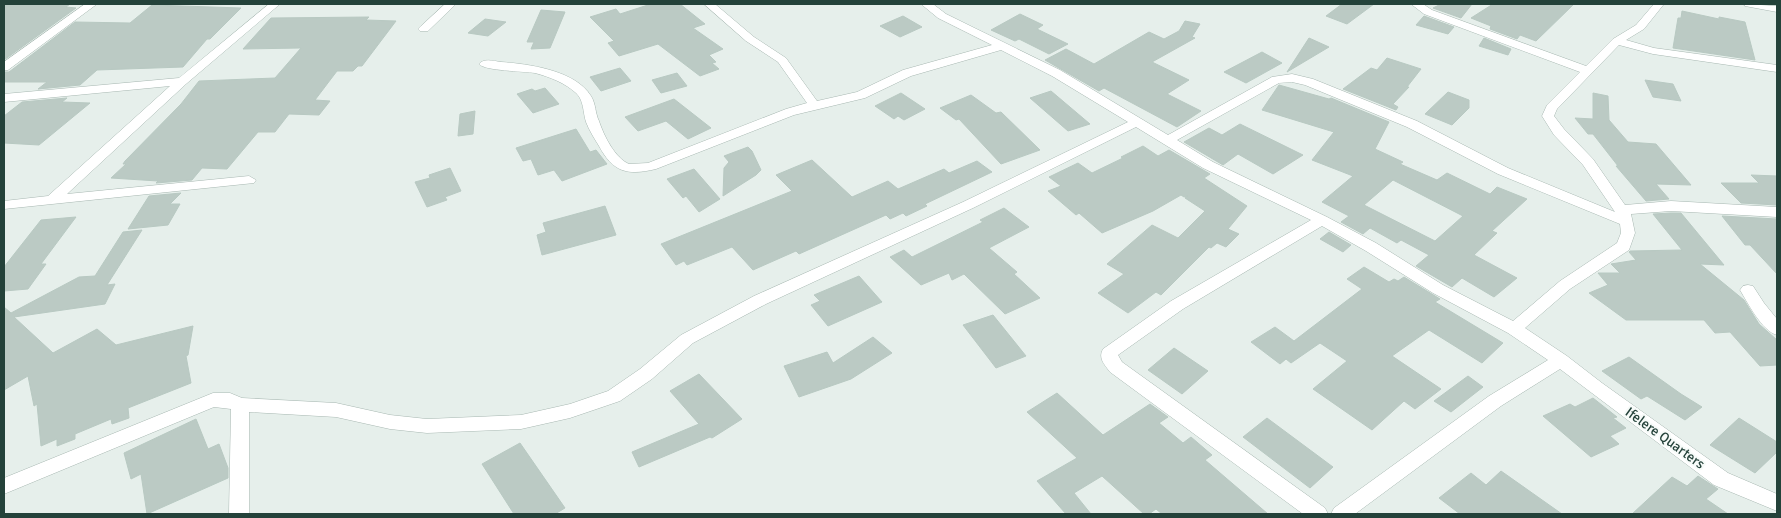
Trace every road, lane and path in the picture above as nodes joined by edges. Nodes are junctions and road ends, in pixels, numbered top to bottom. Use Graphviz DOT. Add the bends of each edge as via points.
graph roads {
  1 [pos="92,4"];
  2 [pos="275,4"];
  3 [pos="451,4"];
  4 [pos="709,4"];
  5 [pos="926,4"];
  6 [pos="1416,4"];
  7 [pos="1659,4"];
  8 [pos="1749,4"];
  9 [pos="1777,9"];
  10 [pos="424,29"];
  11 [pos="1617,41"];
  12 [pos="1003,46"];
  13 [pos="485,64"];
  14 [pos="4,67"];
  15 [pos="1777,69"];
  16 [pos="1587,70"];
  17 [pos="182,81"];
  18 [pos="4,98"];
  19 [pos="814,105"];
  20 [pos="1138,122"];
  21 [pos="1168,140"];
  22 [pos="249,180"];
  23 [pos="52,200"];
  24 [pos="4,205"];
  25 [pos="1777,212"];
  26 [pos="1624,216"];
  27 [pos="1322,220"];
  28 [pos="1748,290"];
  29 [pos="1514,329"];
  30 [pos="1777,329"];
  31 [pos="1561,360"];
  32 [pos="240,406"];
  33 [pos="4,486"];
  34 [pos="1777,504"];
  35 [pos="239,514"];
  36 [pos="1318,514"];
  37 [pos="1341,514"];
  1 -- 14 [label="street"];
  2 -- 17 [label="street"];
  3 -- 10 [label="street"];
  4 -- 19 [label="street" via="782,60"];
  5 -- 12 [label="street, Ifelere Quarters" via="942,16"];
  6 -- 16 [label="street" via="1428,12"];
  7 -- 11 [label="street" via="1640,28"];
  8 -- 9 [label="street"];
  11 -- 15 [label="street" via="1653,51"];
  11 -- 16 [label="street"];
  12 -- 19 [label="street" via="906,73 861,95"];
  12 -- 20 [label="street, Ifelere Quarters"];
  13 -- 19 [label="street" via="530,68 581,90 588,100 592,122 610,156 618,165 628,169 651,166"];
  16 -- 26 [label="street" via="1551,108 1548,116 1588,162"];
  17 -- 18 [label="street"];
  17 -- 23 [label="street"];
  20 -- 21 [label="street, Ifelere Quarters"];
  20 -- 32 [label="street" via="968,205 760,300 687,339 614,396 570,411 521,422 427,426 336,410"];
  21 -- 26 [label="street" via="1276,80 1292,78 1412,124 1503,171"];
  21 -- 27 [label="street, Ifelere Quarters" via="1208,165"];
  22 -- 23 [label="street"];
  23 -- 24 [label="street"];
  25 -- 26 [label="street" via="1671,206"];
  26 -- 29 [label="street" via="1628,233 1624,246 1565,285"];
  27 -- 29 [label="street, Ifelere Quarters" via="1438,289"];
  27 -- 36 [label="street" via="1177,305 1109,353 1116,367"];
  28 -- 30 [label="street"];
  29 -- 31 [label="street, Ifelere Quarters"];
  31 -- 34 [label="street, Ifelere Quarters" via="1722,479"];
  31 -- 37 [label="street" via="1495,401"];
  32 -- 33 [label="street" via="230,400 213,400"];
  32 -- 35 [label="street"];
}
